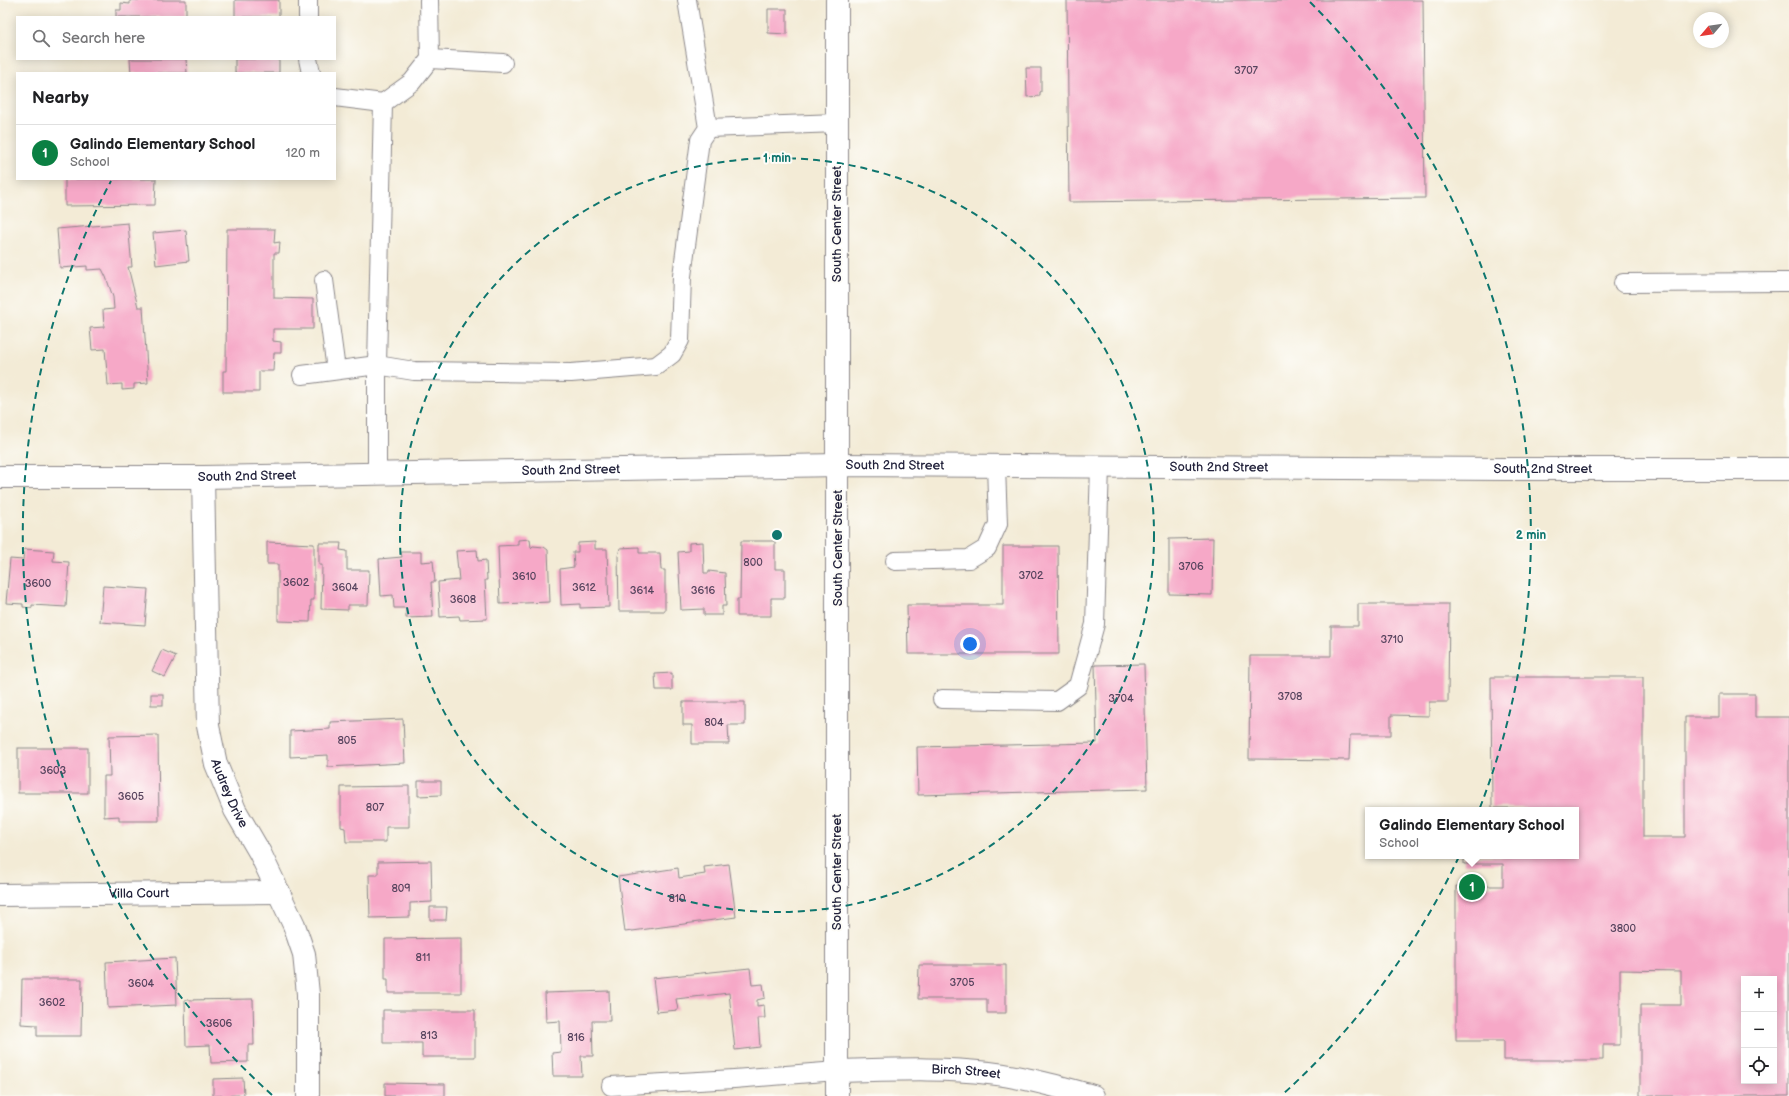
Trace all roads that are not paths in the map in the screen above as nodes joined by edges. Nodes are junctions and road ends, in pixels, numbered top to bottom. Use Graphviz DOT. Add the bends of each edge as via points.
graph roads {
  1 [pos="308,0"];
  2 [pos="429,0"];
  3 [pos="687,0"];
  4 [pos="837,0"];
  5 [pos="308,16"];
  6 [pos="430,59"];
  7 [pos="308,60"];
  8 [pos="503,63"];
  9 [pos="311,72"];
  10 [pos="336,96"];
  11 [pos="383,103"];
  12 [pos="837,123"];
  13 [pos="708,128"];
  14 [pos="324,280"];
  15 [pos="1789,282"];
  16 [pos="1623,283"];
  17 [pos="377,365"];
  18 [pos="336,370"];
  19 [pos="302,375"];
  20 [pos="838,464"];
  21 [pos="996,466"];
  22 [pos="1100,466"];
  23 [pos="1789,469"];
  24 [pos="377,473"];
  25 [pos="0,477"];
  26 [pos="203,477"];
  27 [pos="895,561"];
  28 [pos="942,699"];
  29 [pos="279,892"];
  30 [pos="0,895"];
  31 [pos="837,1070"];
  32 [pos="610,1086"];
  33 [pos="308,1096"];
  34 [pos="837,1096"];
  35 [pos="1093,1096"];
  1 -- 5 [label="lane"];
  2 -- 6 [label="lane"];
  3 -- 13 [label="lane"];
  4 -- 12 [label="street, South Center Street"];
  6 -- 8 [label="lane"];
  6 -- 11 [label="lane" via="412,82"];
  7 -- 9 [label="lane"];
  10 -- 11 [label="lane"];
  11 -- 17 [label="lane"];
  12 -- 13 [label="lane"];
  12 -- 20 [label="street, South Center Street"];
  13 -- 17 [label="lane" via="700,140 682,276 680,340 672,354 656,366 571,373 414,371"];
  14 -- 18 [label="lane"];
  15 -- 16 [label="lane"];
  17 -- 18 [label="lane"];
  17 -- 24 [label="lane"];
  18 -- 19 [label="lane"];
  20 -- 21 [label="street, South 2nd Street"];
  20 -- 24 [label="street, South 2nd Street"];
  20 -- 31 [label="street, South Center Street"];
  21 -- 22 [label="street, South 2nd Street"];
  21 -- 27 [label="lane" via="998,524 987,548 969,559"];
  22 -- 23 [label="street, South 2nd Street"];
  22 -- 28 [label="lane" via="1095,624 1078,686 1057,701"];
  24 -- 26 [label="street, South 2nd Street"];
  25 -- 26 [label="street, South 2nd Street"];
  26 -- 29 [label="street, Audrey Drive" via="208,726 216,764 235,810"];
  29 -- 30 [label="street, Villa Court"];
  29 -- 33 [label="street, Audrey Drive" via="304,954 308,994"];
  31 -- 32 [label="lane" via="734,1080"];
  31 -- 34 [label="street, South Center Street"];
  31 -- 35 [label="street, Birch Street" via="947,1070 989,1073 1025,1078"];
}
